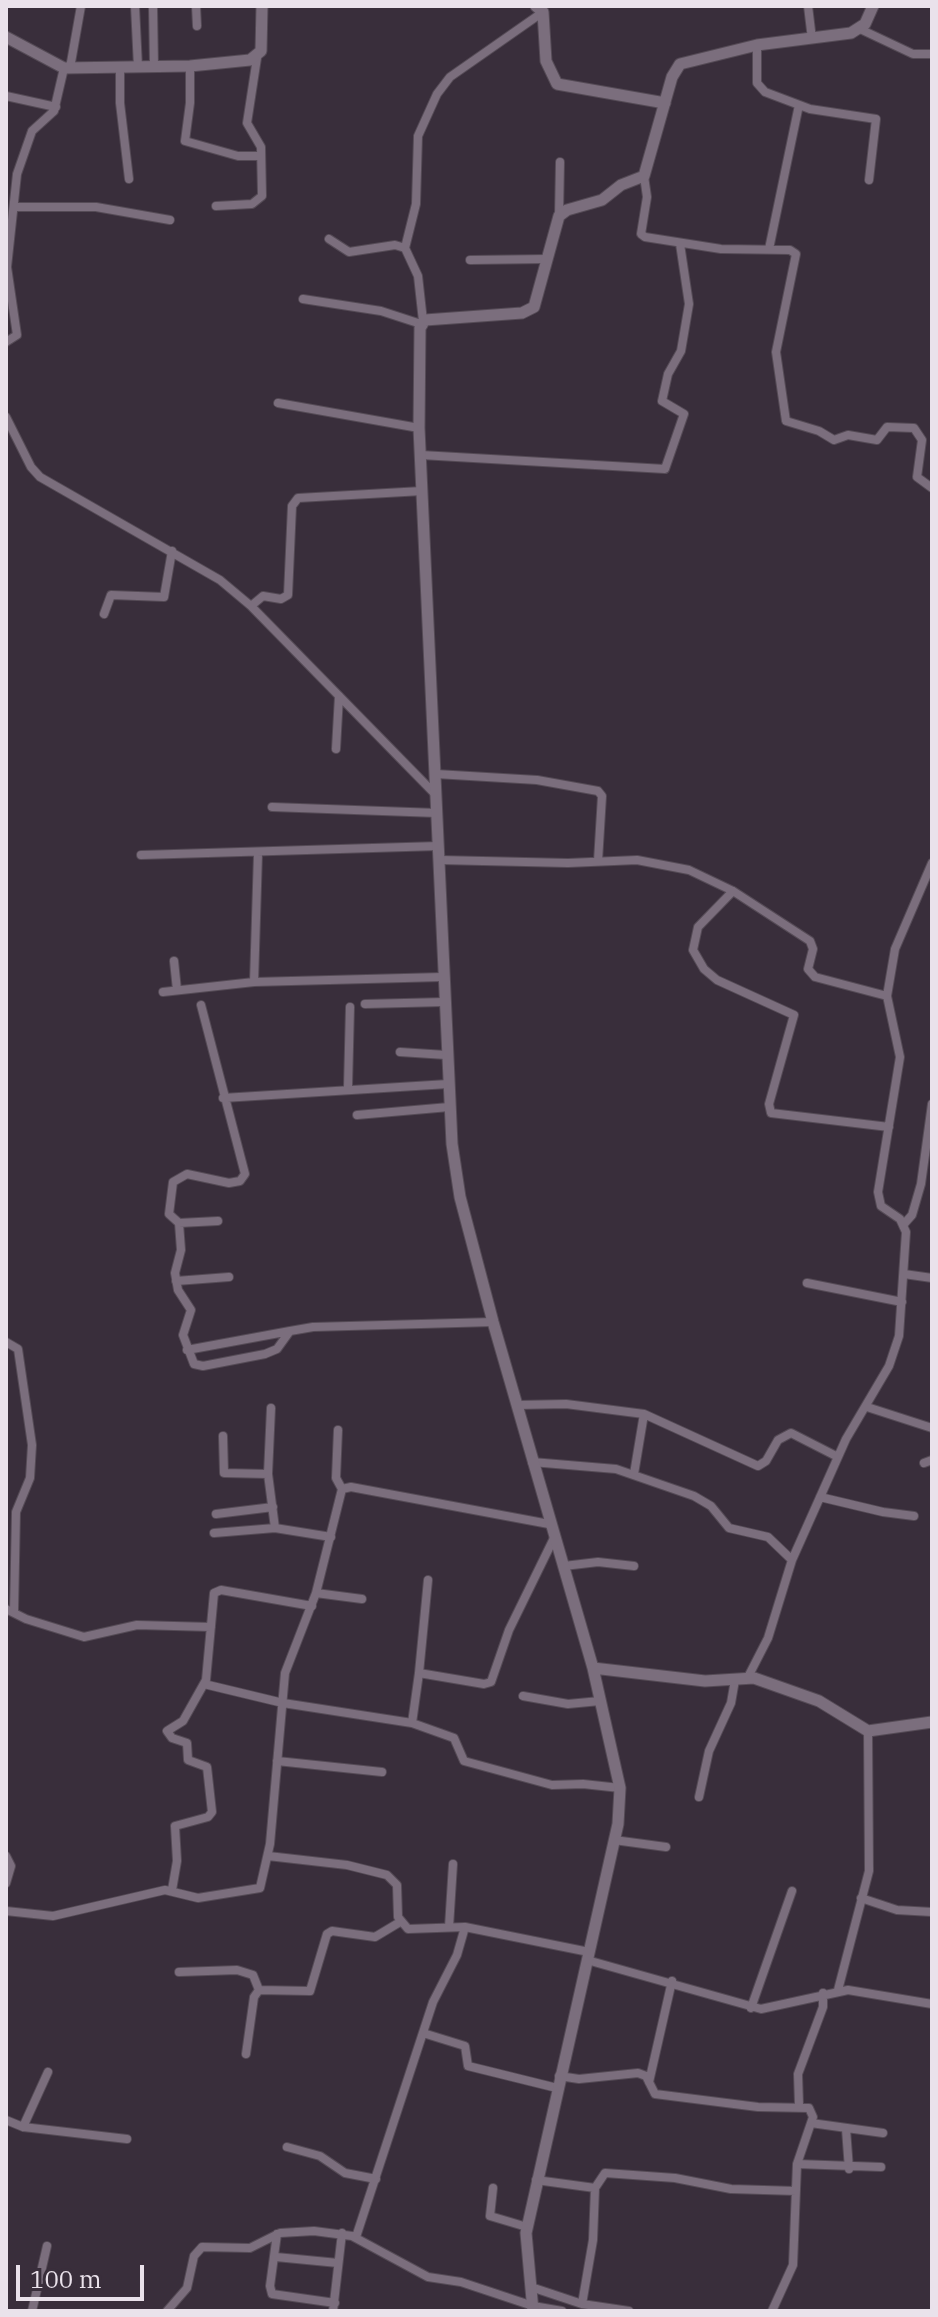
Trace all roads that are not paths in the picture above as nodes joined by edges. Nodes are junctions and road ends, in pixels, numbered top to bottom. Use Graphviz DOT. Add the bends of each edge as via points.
graph roads {
  1 [pos="81,6"];
  2 [pos="135,6"];
  3 [pos="153,6"];
  4 [pos="196,6"];
  5 [pos="262,6"];
  6 [pos="808,6"];
  7 [pos="873,6"];
  8 [pos="539,9"];
  9 [pos="197,26"];
  10 [pos="860,29"];
  11 [pos="6,37"];
  12 [pos="812,39"];
  13 [pos="757,45"];
  14 [pos="932,54"];
  15 [pos="257,58"];
  16 [pos="190,66"];
  17 [pos="138,67"];
  18 [pos="154,67"];
  19 [pos="67,68"];
  20 [pos="120,68"];
  21 [pos="6,96"];
  22 [pos="665,103"];
  23 [pos="799,105"];
  24 [pos="56,107"];
  25 [pos="261,156"];
  26 [pos="560,162"];
  27 [pos="644,176"];
  28 [pos="129,179"];
  29 [pos="869,180"];
  30 [pos="216,206"];
  31 [pos="15,207"];
  32 [pos="559,216"];
  33 [pos="170,220"];
  34 [pos="329,239"];
  35 [pos="680,244"];
  36 [pos="406,246"];
  37 [pos="769,249"];
  38 [pos="547,259"];
  39 [pos="470,260"];
  40 [pos="303,299"];
  41 [pos="426,321"];
  42 [pos="6,342"];
  43 [pos="278,403"];
  44 [pos="6,417"];
  45 [pos="419,428"];
  46 [pos="421,455"];
  47 [pos="932,488"];
  48 [pos="422,491"];
  49 [pos="172,551"];
  50 [pos="251,606"];
  51 [pos="104,614"];
  52 [pos="339,696"];
  53 [pos="336,749"];
  54 [pos="436,774"];
  55 [pos="436,796"];
  56 [pos="272,807"];
  57 [pos="437,813"];
  58 [pos="439,846"];
  59 [pos="258,854"];
  60 [pos="141,855"];
  61 [pos="446,860"];
  62 [pos="598,861"];
  63 [pos="932,863"];
  64 [pos="733,891"];
  65 [pos="174,961"];
  66 [pos="442,977"];
  67 [pos="254,982"];
  68 [pos="177,990"];
  69 [pos="163,992"];
  70 [pos="887,996"];
  71 [pos="444,1002"];
  72 [pos="365,1004"];
  73 [pos="201,1005"];
  74 [pos="350,1007"];
  75 [pos="400,1052"];
  76 [pos="446,1055"];
  77 [pos="448,1084"];
  78 [pos="348,1087"];
  79 [pos="223,1098"];
  80 [pos="932,1104"];
  81 [pos="449,1107"];
  82 [pos="357,1115"];
  83 [pos="889,1127"];
  84 [pos="929,1157"];
  85 [pos="218,1221"];
  86 [pos="179,1223"];
  87 [pos="904,1224"];
  88 [pos="904,1274"];
  89 [pos="229,1277"];
  90 [pos="932,1278"];
  91 [pos="176,1281"];
  92 [pos="807,1283"];
  93 [pos="902,1302"];
  94 [pos="493,1322"];
  95 [pos="290,1331"];
  96 [pos="6,1342"];
  97 [pos="187,1350"];
  98 [pos="516,1405"];
  99 [pos="867,1407"];
  100 [pos="271,1408"];
  101 [pos="644,1414"];
  102 [pos="932,1428"];
  103 [pos="338,1430"];
  104 [pos="223,1436"];
  105 [pos="838,1457"];
  106 [pos="532,1462"];
  107 [pos="268,1474"];
  108 [pos="634,1474"];
  109 [pos="342,1489"];
  110 [pos="820,1497"];
  111 [pos="273,1507"];
  112 [pos="216,1514"];
  113 [pos="914,1516"];
  114 [pos="549,1524"];
  115 [pos="11,1528"];
  116 [pos="275,1528"];
  117 [pos="214,1533"];
  118 [pos="331,1537"];
  119 [pos="554,1538"];
  120 [pos="792,1560"];
  121 [pos="564,1566"];
  122 [pos="634,1566"];
  123 [pos="428,1580"];
  124 [pos="316,1593"];
  125 [pos="362,1599"];
  126 [pos="312,1606"];
  127 [pos="10,1610"];
  128 [pos="211,1627"];
  129 [pos="593,1668"];
  130 [pos="419,1673"];
  131 [pos="748,1677"];
  132 [pos="735,1680"];
  133 [pos="204,1684"];
  134 [pos="523,1696"];
  135 [pos="600,1701"];
  136 [pos="283,1703"];
  137 [pos="932,1722"];
  138 [pos="412,1723"];
  139 [pos="868,1731"];
  140 [pos="277,1761"];
  141 [pos="382,1772"];
  142 [pos="620,1788"];
  143 [pos="699,1797"];
  144 [pos="614,1840"];
  145 [pos="666,1847"];
  146 [pos="6,1856"];
  147 [pos="268,1856"];
  148 [pos="453,1864"];
  149 [pos="6,1883"];
  150 [pos="172,1890"];
  151 [pos="792,1891"];
  152 [pos="861,1898"];
  153 [pos="6,1911"];
  154 [pos="932,1912"];
  155 [pos="400,1922"];
  156 [pos="456,1927"];
  157 [pos="588,1956"];
  158 [pos="179,1972"];
  159 [pos="672,1981"];
  160 [pos="259,1990"];
  161 [pos="838,1990"];
  162 [pos="823,1993"];
  163 [pos="932,2004"];
  164 [pos="751,2008"];
  165 [pos="423,2033"];
  166 [pos="246,2054"];
  167 [pos="48,2072"];
  168 [pos="558,2082"];
  169 [pos="649,2082"];
  170 [pos="799,2105"];
  171 [pos="6,2120"];
  172 [pos="811,2123"];
  173 [pos="23,2127"];
  174 [pos="846,2129"];
  175 [pos="883,2133"];
  176 [pos="127,2139"];
  177 [pos="287,2147"];
  178 [pos="797,2164"];
  179 [pos="881,2167"];
  180 [pos="849,2169"];
  181 [pos="376,2179"];
  182 [pos="536,2180"];
  183 [pos="493,2188"];
  184 [pos="595,2188"];
  185 [pos="796,2191"];
  186 [pos="527,2227"];
  187 [pos="277,2234"];
  188 [pos="349,2235"];
  189 [pos="47,2246"];
  190 [pos="276,2257"];
  191 [pos="338,2263"];
  192 [pos="533,2300"];
  193 [pos="582,2304"];
  194 [pos="334,2307"];
  195 [pos="32,2311"];
  196 [pos="167,2311"];
  197 [pos="562,2311"];
  198 [pos="629,2311"];
  199 [pos="772,2311"];
  1 -- 19 [label="street"];
  2 -- 17 [label="street"];
  3 -- 18 [label="street"];
  4 -- 9 [label="street"];
  5 -- 15 [label="street" via="263,41"];
  6 -- 12 [label="street"];
  7 -- 10 [label="street"];
  8 -- 22 [label="street" via="546,61 557,84"];
  8 -- 36 [label="street" via="450,77 437,94 418,136 417,193"];
  10 -- 12 [label="street"];
  10 -- 14 [label="street" via="913,54"];
  11 -- 19 [label="street"];
  12 -- 13 [label="street"];
  13 -- 22 [label="street" via="680,64"];
  13 -- 23 [label="street" via="760,87"];
  15 -- 16 [label="street"];
  15 -- 25 [label="street" via="247,123"];
  16 -- 18 [label="street"];
  16 -- 25 [label="street" via="185,141 238,156"];
  17 -- 18 [label="street"];
  17 -- 20 [label="street"];
  19 -- 20 [label="street"];
  19 -- 24 [label="street"];
  20 -- 28 [label="street"];
  21 -- 24 [label="street"];
  22 -- 27 [label="street"];
  23 -- 29 [label="street" via="876,119"];
  23 -- 37 [label="street"];
  24 -- 31 [label="street" via="50,119 32,131 17,174"];
  25 -- 30 [label="street" via="258,202"];
  26 -- 32 [label="street"];
  27 -- 32 [label="street"];
  27 -- 35 [label="street" via="641,234"];
  31 -- 33 [label="street" via="96,207"];
  31 -- 42 [label="street" via="7,267 17,335"];
  32 -- 38 [label="street"];
  34 -- 36 [label="street" via="349,252"];
  35 -- 37 [label="street"];
  35 -- 46 [label="street" via="689,304 681,351 662,401 684,414 665,469"];
  36 -- 41 [label="street"];
  37 -- 47 [label="street" via="796,254 776,352 786,421 834,440 848,435 877,440 887,427 914,428 922,440 917,477"];
  38 -- 39 [label="street"];
  38 -- 41 [label="street" via="538,300 528,311"];
  40 -- 41 [label="street"];
  41 -- 45 [label="street"];
  43 -- 45 [label="street"];
  44 -- 49 [label="street" via="40,477"];
  45 -- 46 [label="street"];
  46 -- 48 [label="street"];
  48 -- 50 [label="street" via="298,498 292,506 288,595 263,596"];
  48 -- 54 [label="street"];
  49 -- 50 [label="street"];
  49 -- 51 [label="street" via="164,597 111,595"];
  50 -- 52 [label="street"];
  52 -- 53 [label="street"];
  52 -- 55 [label="street"];
  54 -- 55 [label="street"];
  54 -- 62 [label="street" via="537,780 598,791"];
  55 -- 57 [label="street"];
  56 -- 57 [label="street"];
  57 -- 58 [label="street"];
  58 -- 59 [label="street"];
  58 -- 61 [label="street"];
  59 -- 60 [label="street"];
  59 -- 67 [label="street"];
  61 -- 62 [label="street"];
  61 -- 66 [label="street"];
  62 -- 64 [label="street" via="658,862"];
  63 -- 70 [label="street" via="895,949"];
  64 -- 70 [label="street" via="810,941 808,969 815,977"];
  64 -- 83 [label="street" via="698,927 693,950 717,980 794,1015 769,1104 771,1113"];
  65 -- 68 [label="street"];
  66 -- 67 [label="street"];
  66 -- 71 [label="street"];
  67 -- 68 [label="street"];
  68 -- 69 [label="street"];
  70 -- 83 [label="street" via="900,1057"];
  71 -- 72 [label="street"];
  71 -- 76 [label="street"];
  73 -- 79 [label="street"];
  74 -- 78 [label="street"];
  75 -- 76 [label="street"];
  76 -- 77 [label="street"];
  77 -- 78 [label="street"];
  77 -- 81 [label="street"];
  78 -- 79 [label="street"];
  79 -- 86 [label="street" via="245,1178 216,1183 187,1174 177,1177 169,1214"];
  80 -- 84 [label="street"];
  81 -- 82 [label="street"];
  81 -- 94 [label="street" via="460,1197"];
  83 -- 87 [label="street" via="879,1200"];
  84 -- 87 [label="street" via="912,1215"];
  85 -- 86 [label="street"];
  86 -- 91 [label="street"];
  87 -- 88 [label="street"];
  88 -- 90 [label="street"];
  88 -- 93 [label="street"];
  89 -- 91 [label="street"];
  91 -- 97 [label="street" via="191,1310 183,1328"];
  92 -- 93 [label="street"];
  93 -- 99 [label="street" via="894,1355"];
  94 -- 95 [label="street"];
  94 -- 98 [label="street"];
  95 -- 97 [label="street"];
  95 -- 97 [label="street" via="273,1352 203,1366 194,1364"];
  96 -- 115 [label="street" via="18,1349 32,1445 30,1478"];
  98 -- 101 [label="street" via="566,1404"];
  98 -- 106 [label="street"];
  99 -- 102 [label="street"];
  99 -- 105 [label="street"];
  100 -- 107 [label="street"];
  101 -- 105 [label="street" via="758,1466 778,1440 791,1433"];
  101 -- 108 [label="street"];
  103 -- 109 [label="street" via="336,1478"];
  104 -- 107 [label="street" via="224,1473"];
  105 -- 110 [label="street"];
  106 -- 108 [label="street"];
  106 -- 114 [label="street"];
  107 -- 111 [label="street"];
  108 -- 120 [label="street" via="707,1502 729,1528 768,1537"];
  109 -- 114 [label="street"];
  109 -- 118 [label="street"];
  110 -- 113 [label="street"];
  110 -- 120 [label="street"];
  111 -- 112 [label="street"];
  111 -- 116 [label="street"];
  114 -- 119 [label="street"];
  115 -- 127 [label="street"];
  116 -- 117 [label="street"];
  116 -- 118 [label="street"];
  118 -- 124 [label="street"];
  119 -- 121 [label="street"];
  119 -- 130 [label="street" via="509,1630 491,1682"];
  120 -- 131 [label="street" via="768,1638"];
  121 -- 122 [label="street"];
  121 -- 129 [label="street"];
  123 -- 130 [label="street"];
  124 -- 125 [label="street"];
  124 -- 126 [label="street"];
  126 -- 128 [label="street" via="216,1590"];
  126 -- 136 [label="street" via="287,1666"];
  127 -- 128 [label="street" via="77,1636 137,1625"];
  128 -- 133 [label="street"];
  129 -- 132 [label="street"];
  129 -- 135 [label="street"];
  130 -- 138 [label="street"];
  131 -- 132 [label="street"];
  131 -- 139 [label="street" via="819,1701"];
  132 -- 143 [label="street"];
  133 -- 136 [label="street"];
  133 -- 150 [label="street" via="183,1721 167,1731 187,1743 190,1761 207,1767 212,1809 208,1817 179,1822 172,1830 177,1861"];
  134 -- 135 [label="street" via="560,1704"];
  135 -- 142 [label="street"];
  136 -- 138 [label="street"];
  136 -- 140 [label="street"];
  137 -- 139 [label="street"];
  138 -- 142 [label="street" via="454,1738 464,1761 552,1785"];
  139 -- 152 [label="street" via="871,1854"];
  140 -- 141 [label="street"];
  140 -- 147 [label="street"];
  142 -- 144 [label="street"];
  144 -- 145 [label="street"];
  144 -- 157 [label="street"];
  146 -- 149 [label="street" via="11,1866"];
  147 -- 150 [label="street" via="262,1883 250,1892 198,1898"];
  147 -- 155 [label="street" via="387,1875 397,1885"];
  148 -- 156 [label="street"];
  150 -- 153 [label="street" via="39,1917"];
  151 -- 164 [label="street"];
  152 -- 154 [label="street" via="897,1910"];
  152 -- 161 [label="street"];
  155 -- 156 [label="street" via="415,1930"];
  155 -- 160 [label="street" via="375,1937 327,1934 310,1991"];
  156 -- 157 [label="street"];
  156 -- 165 [label="street" via="457,1955 438,1988"];
  157 -- 159 [label="street"];
  157 -- 168 [label="street"];
  158 -- 160 [label="street" via="237,1970 253,1975"];
  159 -- 164 [label="street"];
  159 -- 169 [label="street"];
  160 -- 166 [label="street"];
  161 -- 162 [label="street"];
  161 -- 163 [label="street"];
  162 -- 164 [label="street" via="772,2009"];
  162 -- 170 [label="street" via="823,2007 798,2074"];
  165 -- 168 [label="street" via="465,2046 468,2066"];
  165 -- 181 [label="street"];
  167 -- 173 [label="street"];
  168 -- 169 [label="street" via="638,2073"];
  168 -- 182 [label="street"];
  169 -- 170 [label="street" via="655,2094 758,2107"];
  170 -- 172 [label="street" via="811,2111"];
  171 -- 173 [label="street"];
  172 -- 174 [label="street"];
  172 -- 178 [label="street"];
  173 -- 176 [label="street"];
  174 -- 175 [label="street"];
  174 -- 180 [label="street"];
  177 -- 181 [label="street" via="320,2156 345,2173"];
  178 -- 180 [label="street"];
  178 -- 185 [label="street"];
  179 -- 180 [label="street"];
  181 -- 188 [label="street"];
  182 -- 184 [label="street"];
  182 -- 186 [label="street"];
  183 -- 186 [label="street" via="490,2216"];
  184 -- 185 [label="street" via="610,2172 731,2189"];
  184 -- 193 [label="street"];
  185 -- 199 [label="street" via="793,2265"];
  186 -- 192 [label="street"];
  187 -- 188 [label="street"];
  187 -- 190 [label="street"];
  187 -- 196 [label="street" via="250,2248 210,2245 197,2250 187,2288"];
  188 -- 191 [label="street"];
  188 -- 192 [label="street" via="428,2277"];
  189 -- 195 [label="street"];
  190 -- 191 [label="street"];
  190 -- 194 [label="street" via="272,2294"];
  191 -- 194 [label="street"];
  192 -- 193 [label="street"];
  192 -- 197 [label="street"];
  193 -- 198 [label="street"];
}
